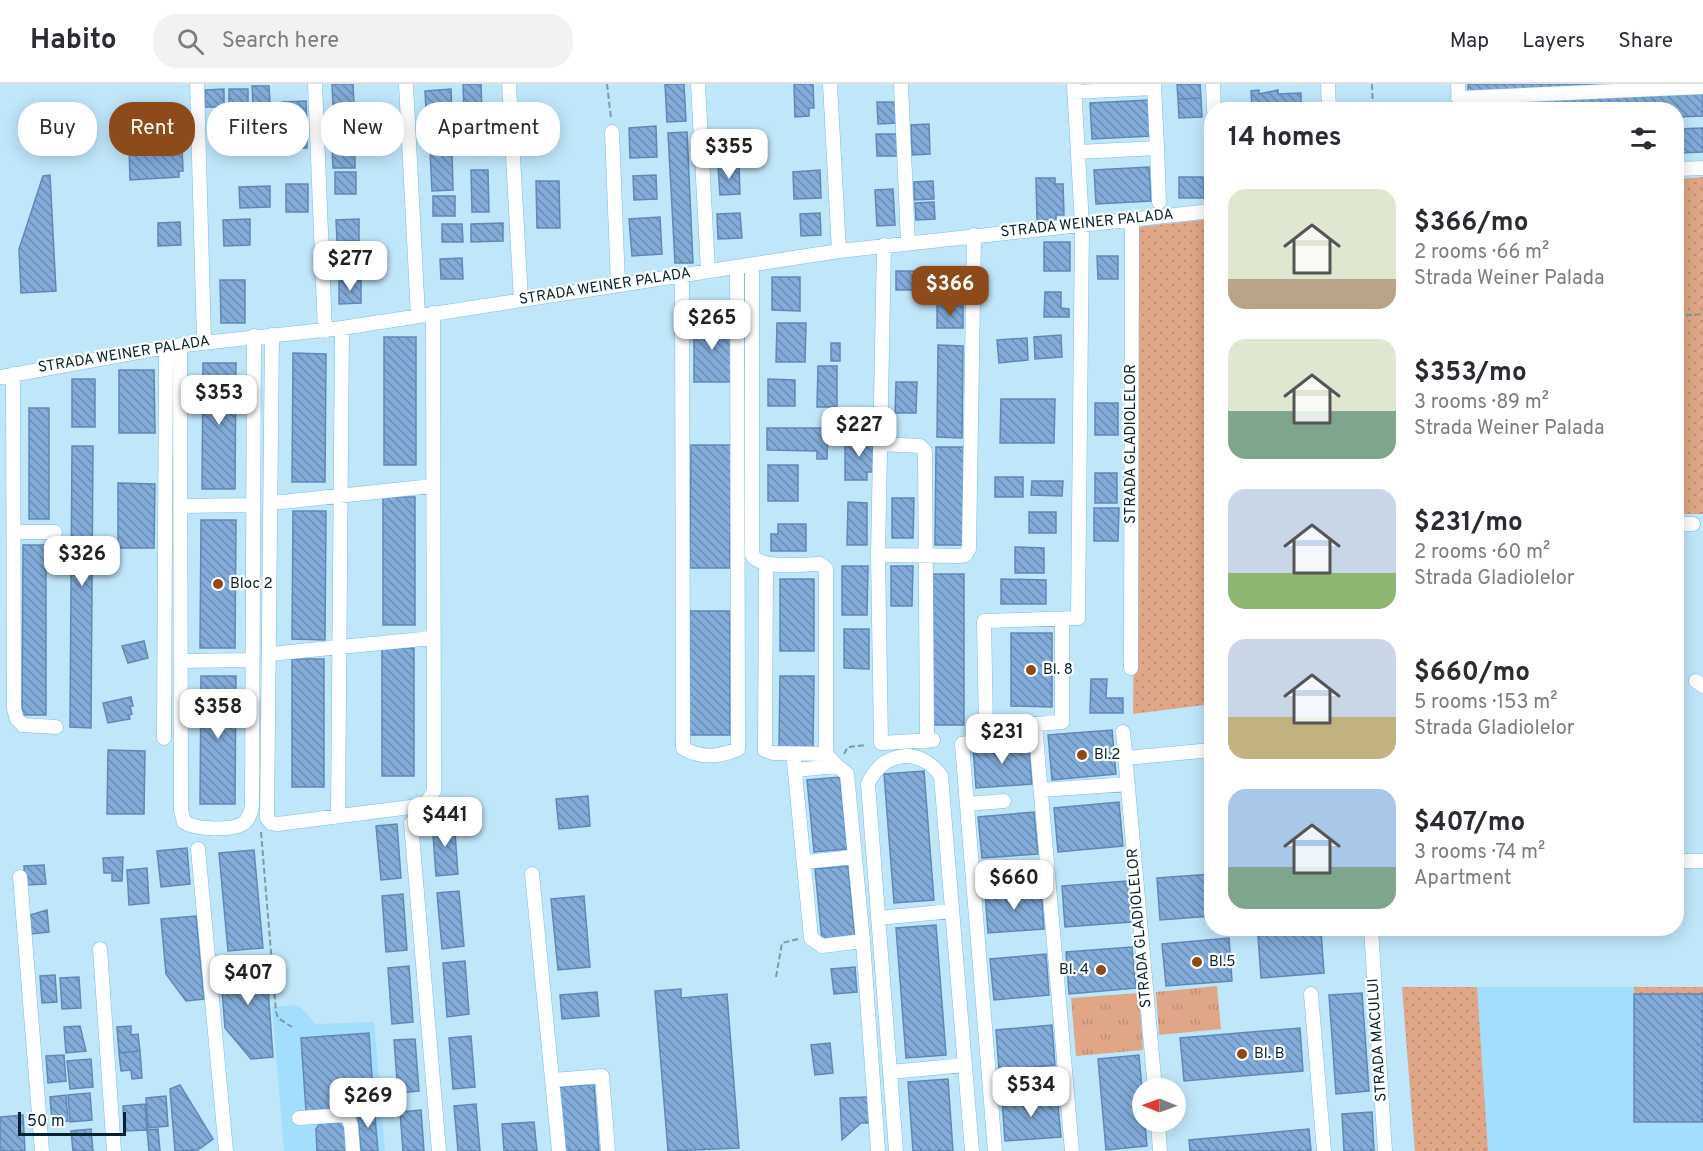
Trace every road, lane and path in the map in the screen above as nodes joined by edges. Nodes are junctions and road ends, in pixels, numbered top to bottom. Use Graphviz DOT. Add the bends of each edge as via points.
graph roads {
  1 [pos="197,84"];
  2 [pos="315,84"];
  3 [pos="406,84"];
  4 [pos="509,84"];
  5 [pos="608,84"];
  6 [pos="698,84"];
  7 [pos="830,84"];
  8 [pos="901,84"];
  9 [pos="1213,84"];
  10 [pos="1328,84"];
  11 [pos="1372,84"];
  12 [pos="1154,86"];
  13 [pos="1703,87"];
  14 [pos="1074,88"];
  15 [pos="1458,97"];
  16 [pos="1214,102"];
  17 [pos="1329,102"];
  18 [pos="1373,102"];
  19 [pos="612,132"];
  20 [pos="1156,148"];
  21 [pos="1078,152"];
  22 [pos="1703,168"];
  23 [pos="1684,169"];
  24 [pos="1160,202"];
  25 [pos="1204,212"];
  26 [pos="1132,221"];
  27 [pos="1082,225"];
  28 [pos="974,235"];
  29 [pos="908,242"];
  30 [pos="884,245"];
  31 [pos="839,251"];
  32 [pos="752,265"];
  33 [pos="737,267"];
  34 [pos="708,271"];
  35 [pos="682,275"];
  36 [pos="618,285"];
  37 [pos="521,300"];
  38 [pos="433,313"];
  39 [pos="1703,314"];
  40 [pos="1684,315"];
  41 [pos="418,316"];
  42 [pos="342,328"];
  43 [pos="325,331"];
  44 [pos="272,335"];
  45 [pos="254,336"];
  46 [pos="204,341"];
  47 [pos="173,346"];
  48 [pos="7,375"];
  49 [pos="881,444"];
  50 [pos="432,486"];
  51 [pos="342,495"];
  52 [pos="272,503"];
  53 [pos="253,505"];
  54 [pos="180,507"];
  55 [pos="1684,524"];
  56 [pos="1693,524"];
  57 [pos="14,532"];
  58 [pos="54,532"];
  59 [pos="878,555"];
  60 [pos="925,555"];
  61 [pos="766,565"];
  62 [pos="1062,619"];
  63 [pos="432,638"];
  64 [pos="340,647"];
  65 [pos="270,654"];
  66 [pos="252,660"];
  67 [pos="181,661"];
  68 [pos="1131,668"];
  69 [pos="1035,725"];
  70 [pos="56,727"];
  71 [pos="986,728"];
  72 [pos="1123,732"];
  73 [pos="164,738"];
  74 [pos="881,743"];
  75 [pos="738,749"];
  76 [pos="765,750"];
  77 [pos="1204,751"];
  78 [pos="793,754"];
  79 [pos="826,754"];
  80 [pos="1126,758"];
  81 [pos="837,766"];
  82 [pos="795,770"];
  83 [pos="1128,783"];
  84 [pos="1041,790"];
  85 [pos="1005,801"];
  86 [pos="967,804"];
  87 [pos="338,816"];
  88 [pos="411,823"];
  89 [pos="261,828"];
  90 [pos="198,849"];
  91 [pos="855,857"];
  92 [pos="1684,861"];
  93 [pos="1703,861"];
  94 [pos="804,862"];
  95 [pos="532,874"];
  96 [pos="20,877"];
  97 [pos="952,911"];
  98 [pos="878,918"];
  99 [pos="1372,936"];
  100 [pos="811,938"];
  101 [pos="863,941"];
  102 [pos="100,949"];
  103 [pos="776,977"];
  104 [pos="1311,994"];
  105 [pos="292,1027"];
  106 [pos="965,1065"];
  107 [pos="890,1072"];
  108 [pos="1154,1078"];
  109 [pos="554,1080"];
  110 [pos="299,1118"];
  111 [pos="1159,1132"];
  112 [pos="42,1151"];
  113 [pos="114,1151"];
  114 [pos="226,1151"];
  115 [pos="353,1151"];
  116 [pos="439,1151"];
  117 [pos="559,1151"];
  118 [pos="608,1151"];
  119 [pos="878,1151"];
  120 [pos="896,1151"];
  121 [pos="972,1151"];
  122 [pos="995,1151"];
  123 [pos="1072,1151"];
  124 [pos="1160,1151"];
  125 [pos="1324,1151"];
  126 [pos="1385,1151"];
  1 -- 46 [label="street"];
  2 -- 43 [label="street"];
  3 -- 41 [label="street"];
  4 -- 37 [label="street"];
  5 -- 19 [label="path"];
  6 -- 34 [label="street"];
  7 -- 31 [label="street"];
  8 -- 29 [label="street"];
  9 -- 16 [label="street"];
  10 -- 17 [label="street"];
  11 -- 18 [label="path"];
  12 -- 14 [label="street"];
  12 -- 20 [label="street"];
  13 -- 15 [label="street"];
  14 -- 21 [label="street"];
  19 -- 36 [label="street"];
  20 -- 21 [label="street"];
  20 -- 24 [label="street"];
  21 -- 27 [label="street"];
  22 -- 23 [label="street"];
  25 -- 26 [label="street, STRADA WEINER PALADA"];
  26 -- 27 [label="street, STRADA WEINER PALADA"];
  26 -- 68 [label="street, STRADA GLADIOLELOR"];
  27 -- 28 [label="street, STRADA WEINER PALADA"];
  27 -- 62 [label="street" via="1078,618"];
  28 -- 29 [label="street, STRADA WEINER PALADA"];
  28 -- 60 [label="street" via="969,549 959,556"];
  29 -- 30 [label="street, STRADA WEINER PALADA"];
  30 -- 31 [label="street, STRADA WEINER PALADA"];
  30 -- 49 [label="street"];
  31 -- 32 [label="street, STRADA WEINER PALADA"];
  32 -- 33 [label="street, STRADA WEINER PALADA"];
  32 -- 61 [label="street" via="751,547 755,561"];
  33 -- 34 [label="street, STRADA WEINER PALADA"];
  33 -- 75 [label="street"];
  34 -- 35 [label="street, STRADA WEINER PALADA"];
  35 -- 36 [label="street, STRADA WEINER PALADA"];
  35 -- 75 [label="street" via="683,748 705,756"];
  36 -- 37 [label="street, STRADA WEINER PALADA"];
  37 -- 38 [label="street, STRADA WEINER PALADA"];
  38 -- 41 [label="street, STRADA WEINER PALADA"];
  38 -- 50 [label="street"];
  39 -- 40 [label="path"];
  41 -- 42 [label="street, STRADA WEINER PALADA"];
  42 -- 43 [label="street, STRADA WEINER PALADA"];
  42 -- 51 [label="street"];
  43 -- 44 [label="street, STRADA WEINER PALADA"];
  44 -- 45 [label="street, STRADA WEINER PALADA"];
  44 -- 52 [label="street"];
  45 -- 46 [label="street, STRADA WEINER PALADA"];
  45 -- 53 [label="street"];
  46 -- 47 [label="street, STRADA WEINER PALADA"];
  47 -- 48 [label="street, STRADA WEINER PALADA"];
  47 -- 54 [label="street"];
  47 -- 73 [label="street"];
  48 -- 57 [label="street"];
  49 -- 59 [label="street"];
  49 -- 60 [label="street" via="920,446 926,451"];
  50 -- 51 [label="street"];
  50 -- 63 [label="street"];
  51 -- 52 [label="street"];
  51 -- 64 [label="street"];
  52 -- 65 [label="street"];
  53 -- 54 [label="street"];
  53 -- 66 [label="street"];
  54 -- 67 [label="street"];
  55 -- 56 [label="street"];
  57 -- 58 [label="street"];
  57 -- 70 [label="street" via="14,709 23,725"];
  59 -- 60 [label="street"];
  59 -- 74 [label="street"];
  60 -- 74 [label="street" via="930,740"];
  61 -- 76 [label="street"];
  61 -- 79 [label="street" via="820,564 826,569"];
  62 -- 69 [label="street" via="1062,722"];
  62 -- 71 [label="street" via="984,621"];
  63 -- 64 [label="street"];
  63 -- 87 [label="street" via="434,791 427,802 418,806"];
  64 -- 65 [label="street"];
  64 -- 87 [label="street"];
  65 -- 87 [label="street" via="267,818 278,824"];
  66 -- 67 [label="street"];
  66 -- 67 [label="street" via="250,817 243,824 201,828 184,822 181,810"];
  69 -- 71 [label="street"];
  69 -- 84 [label="street"];
  71 -- 86 [label="street" via="986,740 962,744"];
  72 -- 80 [label="street, STRADA GLADIOLELOR"];
  74 -- 81 [label="path" via="848,747"];
  75 -- 76 [label="street"];
  76 -- 78 [label="street"];
  77 -- 80 [label="street"];
  78 -- 79 [label="street"];
  78 -- 82 [label="street"];
  79 -- 81 [label="street"];
  80 -- 83 [label="street, STRADA GLADIOLELOR"];
  81 -- 82 [label="street"];
  81 -- 91 [label="street" via="848,774"];
  82 -- 94 [label="street"];
  83 -- 84 [label="street"];
  83 -- 108 [label="street, STRADA GLADIOLELOR"];
  84 -- 123 [label="street"];
  85 -- 86 [label="street"];
  86 -- 122 [label="street"];
  88 -- 116 [label="street"];
  89 -- 105 [label="path" via="276,1012 278,1018"];
  90 -- 114 [label="street"];
  91 -- 94 [label="street"];
  91 -- 101 [label="street"];
  92 -- 93 [label="street"];
  94 -- 100 [label="street"];
  95 -- 109 [label="street"];
  96 -- 112 [label="street"];
  97 -- 98 [label="street"];
  97 -- 98 [label="street" via="941,776 925,760 900,755 879,766 868,784"];
  97 -- 106 [label="street"];
  98 -- 107 [label="street"];
  99 -- 126 [label="street, STRADA MACULUI"];
  100 -- 101 [label="street" via="822,946"];
  100 -- 103 [label="path" via="782,943"];
  101 -- 119 [label="street"];
  102 -- 113 [label="street"];
  104 -- 125 [label="street"];
  106 -- 107 [label="street"];
  106 -- 121 [label="street"];
  107 -- 120 [label="street"];
  109 -- 117 [label="street"];
  109 -- 118 [label="street" via="602,1076"];
  110 -- 115 [label="street" via="346,1115"];
  111 -- 124 [label="street"];
}
